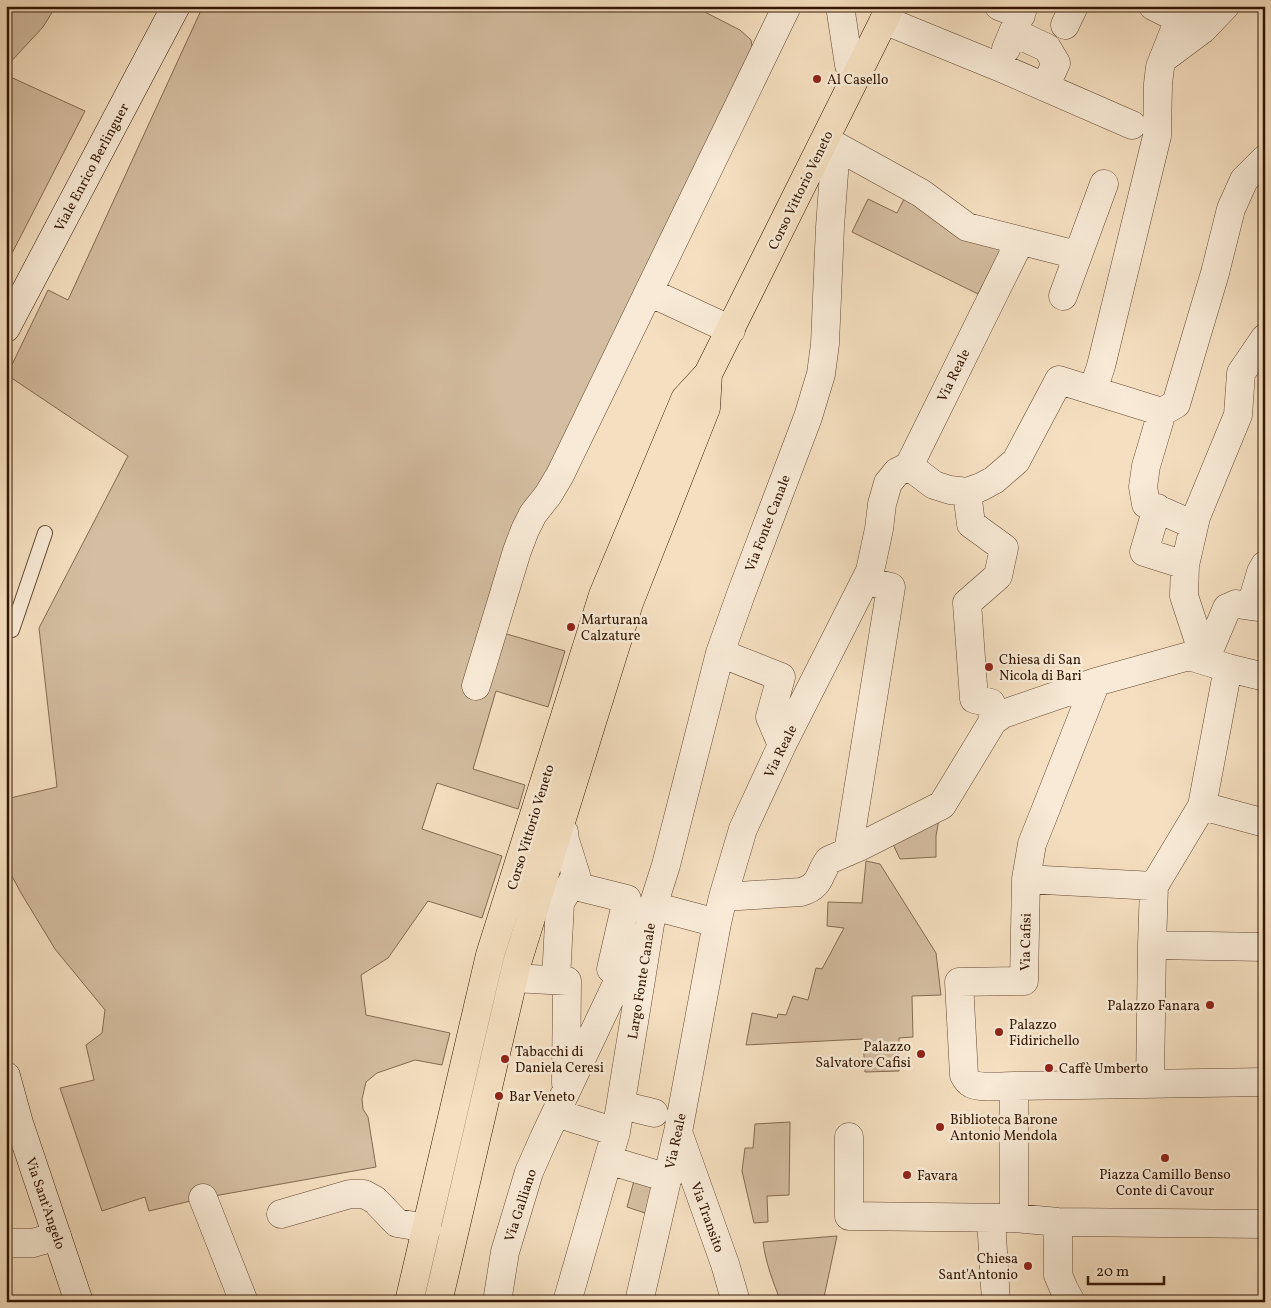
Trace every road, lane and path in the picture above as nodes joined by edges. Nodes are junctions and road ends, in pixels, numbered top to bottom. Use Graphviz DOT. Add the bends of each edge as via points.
graph roads {
  1 [pos="176,6"];
  2 [pos="787,6"];
  3 [pos="840,6"];
  4 [pos="1153,6"];
  5 [pos="1225,6"];
  6 [pos="887,13"];
  7 [pos="1183,13"];
  8 [pos="1014,15"];
  9 [pos="1164,58"];
  10 [pos="999,67"];
  11 [pos="859,70"];
  12 [pos="1045,87"];
  13 [pos="1132,125"];
  14 [pos="830,143"];
  15 [pos="1265,159"];
  16 [pos="1104,184"];
  17 [pos="1020,241"];
  18 [pos="1078,256"];
  19 [pos="649,292"];
  20 [pos="1063,296"];
  21 [pos="6,328"];
  22 [pos="730,330"];
  23 [pos="1265,338"];
  24 [pos="708,374"];
  25 [pos="1093,390"];
  26 [pos="1162,412"];
  27 [pos="909,466"];
  28 [pos="967,492"];
  29 [pos="1157,508"];
  30 [pos="1194,525"];
  31 [pos="44,533"];
  32 [pos="1185,565"];
  33 [pos="1265,565"];
  34 [pos="866,581"];
  35 [pos="1247,607"];
  36 [pos="6,631"];
  37 [pos="720,653"];
  38 [pos="1216,664"];
  39 [pos="1265,677"];
  40 [pos="1096,682"];
  41 [pos="476,686"];
  42 [pos="993,721"];
  43 [pos="782,745"];
  44 [pos="1202,806"];
  45 [pos="1265,822"];
  46 [pos="558,831"];
  47 [pos="848,852"];
  48 [pos="1026,879"];
  49 [pos="571,885"];
  50 [pos="1154,886"];
  51 [pos="653,906"];
  52 [pos="720,910"];
  53 [pos="1152,945"];
  54 [pos="1265,947"];
  55 [pos="514,978"];
  56 [pos="556,980"];
  57 [pos="566,1008"];
  58 [pos="6,1076"];
  59 [pos="1265,1082"];
  60 [pos="1150,1084"];
  61 [pos="1014,1086"];
  62 [pos="561,1103"];
  63 [pos="621,1105"];
  64 [pos="654,1113"];
  65 [pos="616,1132"];
  66 [pos="678,1132"];
  67 [pos="849,1137"];
  68 [pos="608,1160"];
  69 [pos="668,1178"];
  70 [pos="203,1198"];
  71 [pos="281,1214"];
  72 [pos="1002,1218"];
  73 [pos="1058,1222"];
  74 [pos="1265,1224"];
  75 [pos="427,1228"];
  76 [pos="57,1236"];
  77 [pos="6,1244"];
  78 [pos="574,1300"];
  79 [pos="79,1302"];
  80 [pos="244,1302"];
  81 [pos="410,1302"];
  82 [pos="438,1302"];
  83 [pos="498,1302"];
  84 [pos="639,1302"];
  85 [pos="736,1302"];
  86 [pos="996,1302"];
  87 [pos="1072,1302"];
  1 -- 21 [label="street, Viale Enrico Berlinguer"];
  2 -- 19 [label="street"];
  3 -- 11 [label="street" via="849,65"];
  4 -- 7 [label="street"];
  5 -- 9 [label="street" via="1203,29"];
  6 -- 10 [label="street"];
  6 -- 11 [label="main road, Corso Vittorio Veneto"];
  7 -- 9 [label="street"];
  8 -- 10 [label="street"];
  8 -- 12 [label="street" via="1047,48 1056,63"];
  9 -- 25 [label="street" via="1158,84 1157,136 1113,322"];
  10 -- 12 [label="street"];
  11 -- 14 [label="main road, Corso Vittorio Veneto"];
  12 -- 13 [label="street"];
  14 -- 17 [label="street" via="921,193 967,227"];
  14 -- 22 [label="main road, Corso Vittorio Veneto"];
  14 -- 37 [label="street, Via Fonte Canale" via="831,209 821,374"];
  15 -- 26 [label="street" via="1244,180 1231,208 1176,404"];
  16 -- 18 [label="street"];
  17 -- 18 [label="street"];
  17 -- 27 [label="street, Via Reale"];
  18 -- 20 [label="street"];
  19 -- 22 [label="street"];
  19 -- 41 [label="street" via="560,475 525,530"];
  22 -- 24 [label="main road, Corso Vittorio Veneto"];
  23 -- 30 [label="street" via="1241,373 1238,415"];
  24 -- 46 [label="main road, Corso Vittorio Veneto" via="706,408 629,603"];
  24 -- 75 [label="main road, Corso Vittorio Veneto" via="685,399 602,594 490,956"];
  25 -- 26 [label="street"];
  25 -- 28 [label="street" via="1060,380 1016,461 994,480"];
  26 -- 29 [label="street" via="1143,487 1146,504"];
  27 -- 28 [label="street" via="934,485"];
  27 -- 34 [label="street, Via Reale" via="888,483"];
  28 -- 42 [label="street" via="971,524 1004,548 998,576 967,603 974,699 991,703"];
  29 -- 30 [label="street"];
  29 -- 32 [label="street" via="1144,552"];
  30 -- 32 [label="street"];
  31 -- 36 [label="lane" via="12,630"];
  32 -- 38 [label="street" via="1184,596"];
  33 -- 35 [label="street"];
  34 -- 43 [label="street, Via Reale"];
  34 -- 47 [label="street" via="890,587"];
  35 -- 38 [label="street"];
  37 -- 43 [label="street" via="781,678 770,718"];
  37 -- 51 [label="street, Via Fonte Canale"];
  38 -- 39 [label="street"];
  38 -- 40 [label="street" via="1188,656"];
  38 -- 44 [label="street"];
  40 -- 42 [label="street" via="1008,711"];
  40 -- 48 [label="street" via="1032,844"];
  42 -- 47 [label="street" via="942,805"];
  43 -- 52 [label="street, Via Reale" via="743,828"];
  44 -- 45 [label="street"];
  44 -- 50 [label="street"];
  46 -- 49 [label="street" via="564,832 576,875"];
  46 -- 55 [label="main road, Corso Vittorio Veneto"];
  47 -- 52 [label="street" via="829,860 818,882 808,890"];
  48 -- 50 [label="street"];
  48 -- 61 [label="street, Via Cafisi" via="1024,981 959,982 964,1075 975,1086"];
  49 -- 56 [label="street" via="560,903"];
  49 -- 57 [label="street" via="627,899 601,1002"];
  50 -- 53 [label="street"];
  51 -- 52 [label="street"];
  51 -- 62 [label="street, Largo Fonte Canale"];
  51 -- 63 [label="street, Largo Fonte Canale"];
  52 -- 66 [label="street, Via Reale"];
  53 -- 54 [label="street"];
  53 -- 60 [label="street"];
  55 -- 56 [label="street"];
  55 -- 82 [label="main road, Corso Vittorio Veneto"];
  56 -- 57 [label="street" via="567,981"];
  57 -- 62 [label="street"];
  58 -- 76 [label="street, Via Sant'Angelo"];
  59 -- 60 [label="street, Via Cafisi"];
  60 -- 61 [label="street, Via Cafisi"];
  61 -- 72 [label="street"];
  62 -- 65 [label="street"];
  62 -- 83 [label="street, Via Galliano" via="529,1172 515,1216 505,1252"];
  63 -- 64 [label="street"];
  63 -- 65 [label="street, Largo Fonte Canale"];
  65 -- 68 [label="street, Largo Fonte Canale"];
  66 -- 69 [label="street, Via Reale"];
  66 -- 85 [label="street, Via Transito"];
  67 -- 72 [label="street" via="849,1216"];
  68 -- 69 [label="street"];
  68 -- 78 [label="street, Largo Fonte Canale"];
  69 -- 84 [label="street, Via Reale"];
  70 -- 80 [label="street"];
  71 -- 75 [label="street" via="350,1194 364,1194 375,1200 397,1223"];
  72 -- 73 [label="street"];
  72 -- 86 [label="street"];
  73 -- 74 [label="street"];
  73 -- 87 [label="street" via="1058,1274"];
  75 -- 81 [label="main road, Corso Vittorio Veneto"];
  76 -- 77 [label="street" via="33,1243"];
  76 -- 79 [label="street, Via Sant'Angelo"];
}
